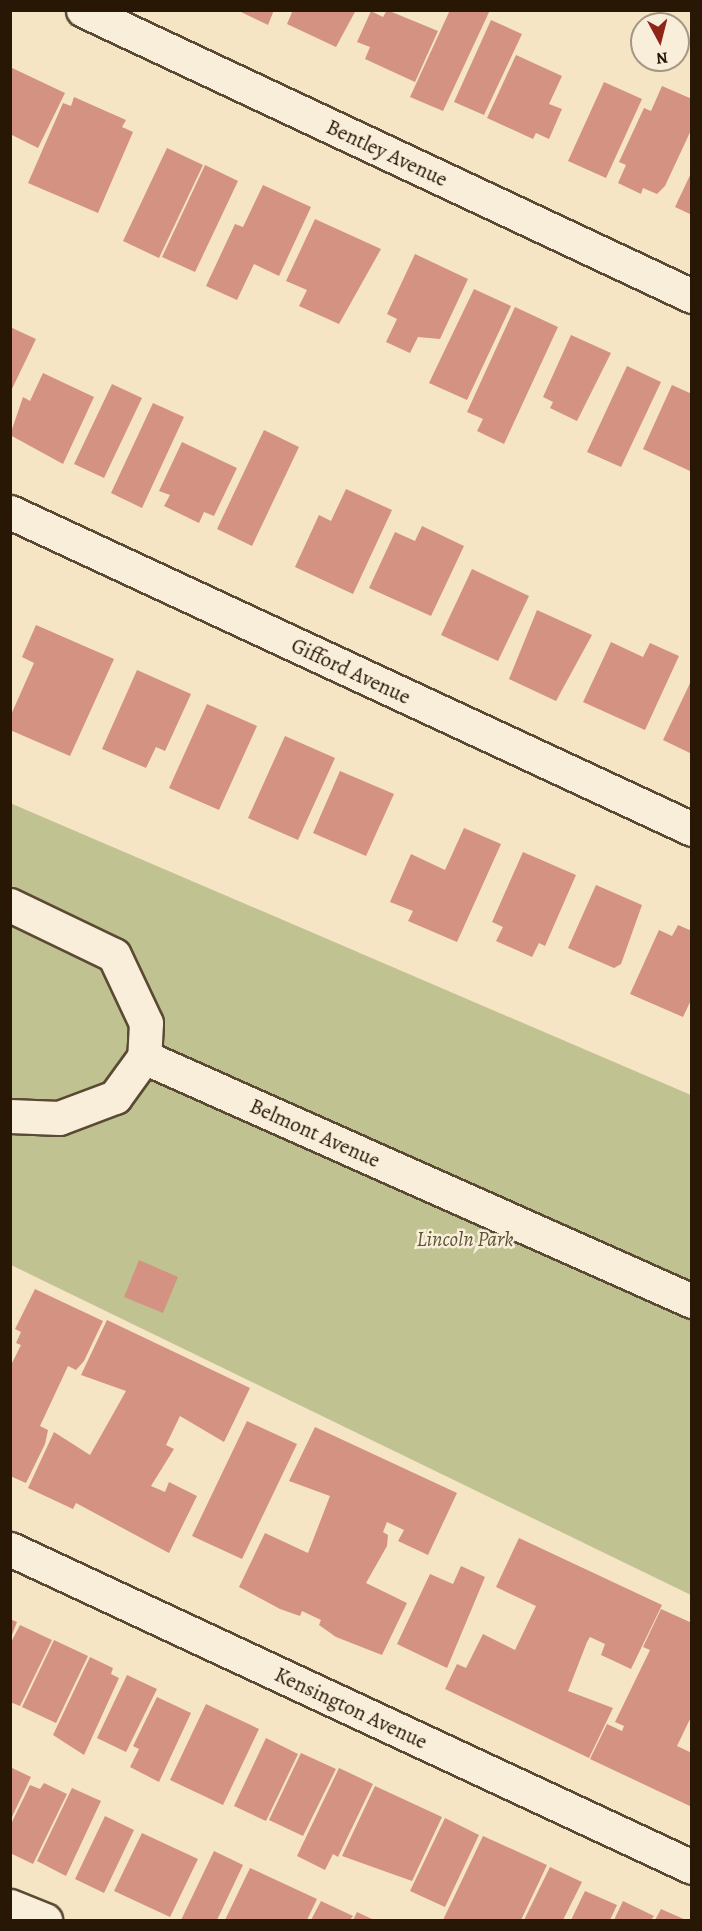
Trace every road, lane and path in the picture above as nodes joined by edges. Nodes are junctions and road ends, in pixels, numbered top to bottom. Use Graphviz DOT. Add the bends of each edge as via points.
graph roads {
  1 [pos="83,10"];
  2 [pos="692,297"];
  3 [pos="10,512"];
  4 [pos="692,829"];
  5 [pos="10,905"];
  6 [pos="144,1057"];
  7 [pos="10,1116"];
  8 [pos="692,1300"];
  9 [pos="10,1549"];
  10 [pos="692,1867"];
  11 [pos="10,1906"];
  12 [pos="45,1920"];
  1 -- 2 [label="street, Bentley Avenue"];
  3 -- 4 [label="street, Gifford Avenue"];
  5 -- 6 [label="street" via="114,955 146,1023"];
  6 -- 7 [label="street" via="115,1097 59,1118"];
  6 -- 8 [label="street, Belmont Avenue"];
  9 -- 10 [label="street, Kensington Avenue"];
  11 -- 12 [label="street"];
}
